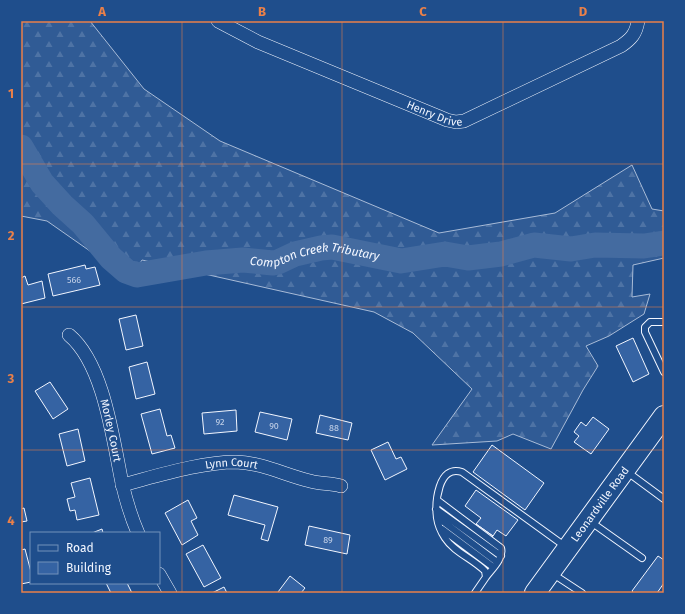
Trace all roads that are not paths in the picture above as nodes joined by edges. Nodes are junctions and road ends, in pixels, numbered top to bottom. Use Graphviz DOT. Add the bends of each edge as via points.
graph roads {
  1 [pos="218,21"];
  2 [pos="638,21"];
  3 [pos="664,322"];
  4 [pos="69,335"];
  5 [pos="664,372"];
  6 [pos="664,416"];
  7 [pos="624,470"];
  8 [pos="122,485"];
  9 [pos="341,486"];
  10 [pos="664,499"];
  11 [pos="437,500"];
  12 [pos="436,509"];
  13 [pos="437,517"];
  14 [pos="588,520"];
  15 [pos="440,528"];
  16 [pos="138,532"];
  17 [pos="568,548"];
  18 [pos="642,558"];
  19 [pos="499,559"];
  20 [pos="493,567"];
  21 [pos="550,572"];
  22 [pos="160,576"];
  23 [pos="486,578"];
  24 [pos="170,593"];
  25 [pos="475,593"];
  26 [pos="535,593"];
  27 [pos="582,593"];
  1 -- 2 [label="street, Henry Drive" via="265,45 456,122 488,110 621,46 631,39"];
  3 -- 5 [label="lane" via="650,322 645,327 645,332"];
  4 -- 8 [label="street, Morley Court" via="90,362 98,380"];
  6 -- 7 [label="main road, Leonardville Road"];
  7 -- 10 [label="lane"];
  7 -- 14 [label="main road, Leonardville Road"];
  8 -- 9 [label="street, Lynn Court" via="200,466 236,462 263,466 310,481"];
  8 -- 16 [label="street, Morley Court"];
  11 -- 12 [label="lane"];
  11 -- 17 [label="lane" via="439,484 443,479 451,472 462,472"];
  11 -- 19 [label="lane" via="498,545 502,550"];
  12 -- 13 [label="lane"];
  12 -- 19 [label="lane"];
  13 -- 15 [label="lane"];
  13 -- 19 [label="lane"];
  14 -- 17 [label="main road, Leonardville Road"];
  14 -- 18 [label="lane"];
  15 -- 20 [label="lane"];
  15 -- 23 [label="lane" via="450,544 485,571"];
  17 -- 21 [label="main road, Leonardville Road"];
  19 -- 20 [label="lane"];
  20 -- 23 [label="lane"];
  21 -- 26 [label="main road, Leonardville Road"];
  21 -- 27 [label="lane"];
  22 -- 24 [label="street"];
  23 -- 25 [label="lane"];
}
